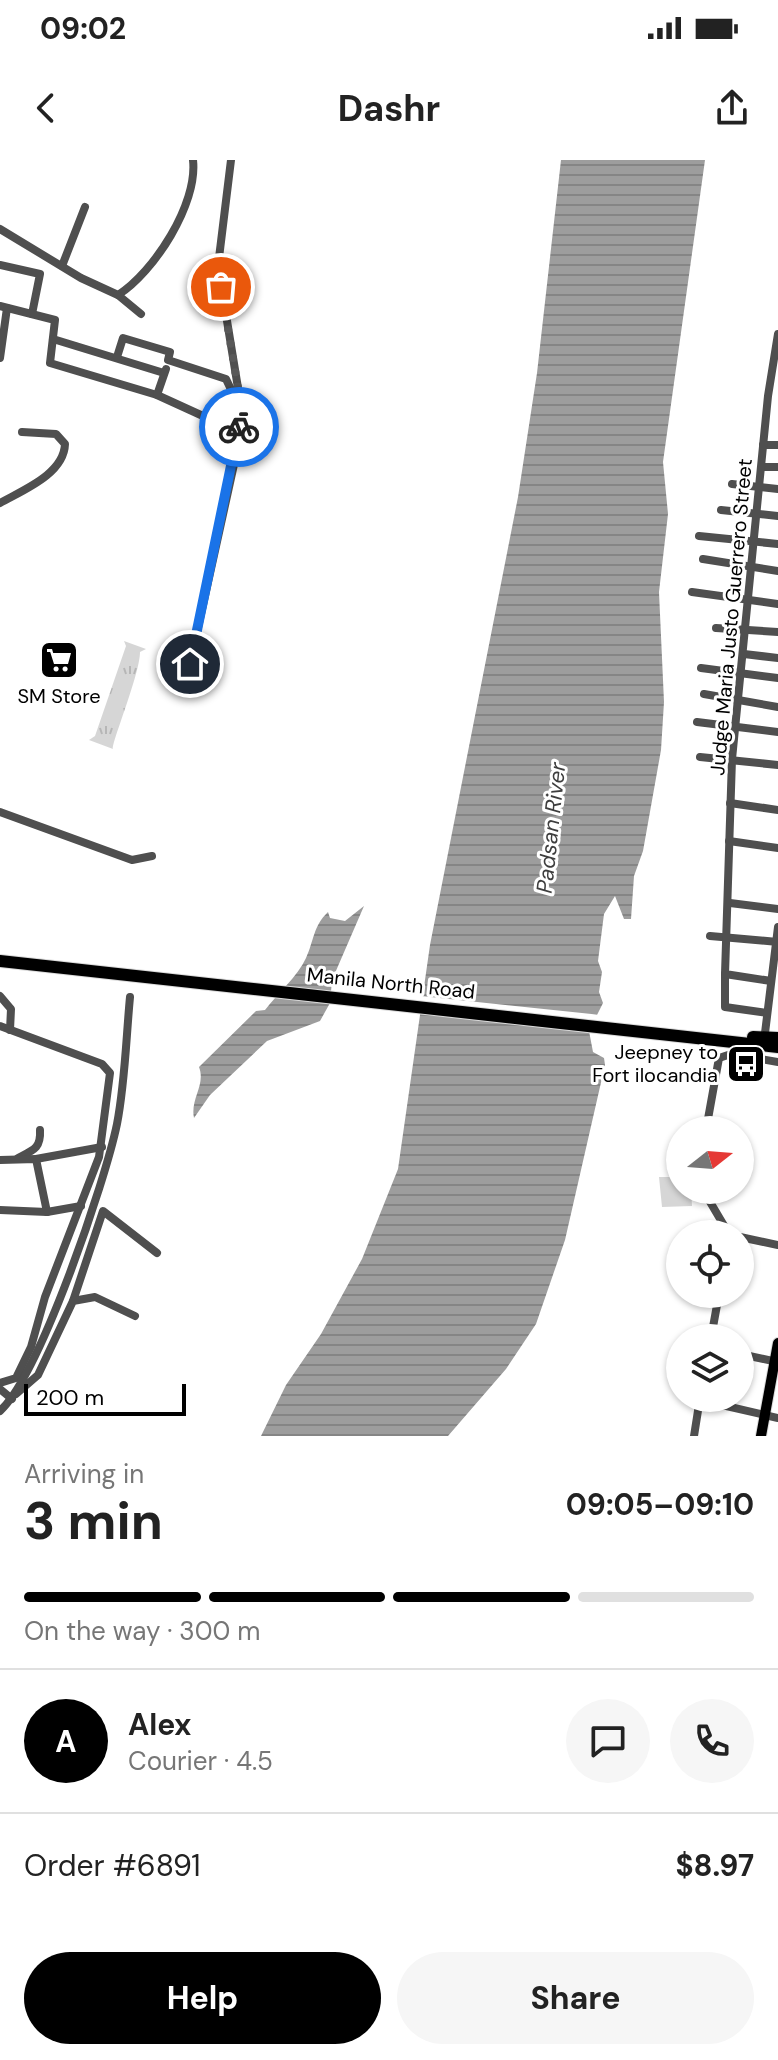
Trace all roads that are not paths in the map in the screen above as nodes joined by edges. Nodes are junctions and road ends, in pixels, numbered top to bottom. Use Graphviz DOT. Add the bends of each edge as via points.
graph roads {
  1 [pos="193,160"];
  2 [pos="231,160"];
  3 [pos="85,207"];
  4 [pos="0,229"];
  5 [pos="0,265"];
  6 [pos="62,266"];
  7 [pos="118,295"];
  8 [pos="4,307"];
  9 [pos="32,314"];
  10 [pos="141,314"];
  11 [pos="778,334"];
  12 [pos="53,339"];
  13 [pos="1,340"];
  14 [pos="117,357"];
  15 [pos="0,358"];
  16 [pos="168,360"];
  17 [pos="164,373"];
  18 [pos="775,377"];
  19 [pos="157,395"];
  20 [pos="240,409"];
  21 [pos="203,416"];
  22 [pos="22,432"];
  23 [pos="763,445"];
  24 [pos="778,445"];
  25 [pos="762,467"];
  26 [pos="778,467"];
  27 [pos="732,484"];
  28 [pos="759,487"];
  29 [pos="778,489"];
  30 [pos="0,503"];
  31 [pos="721,510"];
  32 [pos="757,514"];
  33 [pos="778,516"];
  34 [pos="699,536"];
  35 [pos="755,541"];
  36 [pos="778,544"];
  37 [pos="703,559"];
  38 [pos="753,568"];
  39 [pos="778,571"];
  40 [pos="692,592"];
  41 [pos="751,599"];
  42 [pos="778,604"];
  43 [pos="716,628"];
  44 [pos="747,630"];
  45 [pos="778,632"];
  46 [pos="744,654"];
  47 [pos="778,658"];
  48 [pos="190,664"];
  49 [pos="701,668"];
  50 [pos="742,672"];
  51 [pos="778,678"];
  52 [pos="704,694"];
  53 [pos="738,700"];
  54 [pos="778,707"];
  55 [pos="697,722"];
  56 [pos="735,726"];
  57 [pos="778,732"];
  58 [pos="700,757"];
  59 [pos="732,759"];
  60 [pos="778,765"];
  61 [pos="730,803"];
  62 [pos="778,810"];
  63 [pos="0,812"];
  64 [pos="729,841"];
  65 [pos="778,848"];
  66 [pos="152,856"];
  67 [pos="730,903"];
  68 [pos="778,909"];
  69 [pos="778,927"];
  70 [pos="710,936"];
  71 [pos="728,937"];
  72 [pos="777,942"];
  73 [pos="1,958"];
  74 [pos="725,974"];
  75 [pos="771,981"];
  76 [pos="0,996"];
  77 [pos="130,997"];
  78 [pos="767,1013"];
  79 [pos="0,1026"];
  80 [pos="10,1030"];
  81 [pos="765,1033"];
  82 [pos="716,1036"];
  83 [pos="778,1038"];
  84 [pos="764,1046"];
  85 [pos="778,1047"];
  86 [pos="763,1058"];
  87 [pos="778,1062"];
  88 [pos="709,1116"];
  89 [pos="40,1130"];
  90 [pos="102,1147"];
  91 [pos="18,1158"];
  92 [pos="36,1159"];
  93 [pos="0,1160"];
  94 [pos="81,1206"];
  95 [pos="0,1210"];
  96 [pos="47,1212"];
  97 [pos="754,1240"];
  98 [pos="778,1245"];
  99 [pos="157,1253"];
  100 [pos="73,1301"];
  101 [pos="135,1316"];
  102 [pos="778,1343"];
  103 [pos="754,1357"];
  104 [pos="777,1362"];
  105 [pos="0,1386"];
  106 [pos="14,1397"];
  107 [pos="0,1411"];
  108 [pos="698,1412"];
  109 [pos="753,1412"];
  110 [pos="765,1415"];
  111 [pos="778,1418"];
  112 [pos="694,1436"];
  113 [pos="761,1436"];
  1 -- 7 [label="street" via="185,204 173,231 143,275"];
  2 -- 20 [label="street" via="218,266"];
  3 -- 6 [label="street"];
  4 -- 6 [label="street"];
  5 -- 9 [label="street" via="40,274"];
  6 -- 7 [label="street"];
  7 -- 10 [label="street"];
  8 -- 9 [label="street"];
  8 -- 13 [label="street"];
  9 -- 12 [label="street" via="55,320"];
  11 -- 18 [label="street, Judge Maria Justo Guerrero Street"];
  12 -- 14 [label="street"];
  12 -- 19 [label="street" via="50,363"];
  13 -- 15 [label="street"];
  14 -- 16 [label="street" via="123,338 170,352"];
  14 -- 17 [label="street"];
  16 -- 17 [label="street"];
  16 -- 20 [label="street" via="221,376"];
  17 -- 19 [label="street"];
  18 -- 23 [label="street, Judge Maria Justo Guerrero Street"];
  19 -- 21 [label="street"];
  20 -- 48 [label="street" via="239,442"];
  22 -- 30 [label="street" via="56,434 65,444 63,456 42,479"];
  23 -- 24 [label="street"];
  23 -- 25 [label="street, Judge Maria Justo Guerrero Street"];
  25 -- 26 [label="street"];
  25 -- 28 [label="street, Judge Maria Justo Guerrero Street"];
  27 -- 28 [label="street"];
  28 -- 29 [label="street"];
  28 -- 32 [label="street, Judge Maria Justo Guerrero Street"];
  31 -- 32 [label="street"];
  32 -- 33 [label="street"];
  32 -- 35 [label="street, Judge Maria Justo Guerrero Street"];
  34 -- 35 [label="street"];
  35 -- 36 [label="street"];
  35 -- 38 [label="street, Judge Maria Justo Guerrero Street"];
  37 -- 38 [label="street"];
  38 -- 39 [label="street"];
  38 -- 41 [label="street, Judge Maria Justo Guerrero Street"];
  40 -- 41 [label="street"];
  41 -- 42 [label="street"];
  41 -- 44 [label="street, Judge Maria Justo Guerrero Street"];
  43 -- 44 [label="street"];
  44 -- 45 [label="street"];
  44 -- 46 [label="street, Judge Maria Justo Guerrero Street"];
  46 -- 47 [label="street"];
  46 -- 50 [label="street, Judge Maria Justo Guerrero Street"];
  49 -- 50 [label="street"];
  50 -- 51 [label="street"];
  50 -- 53 [label="street, Judge Maria Justo Guerrero Street"];
  52 -- 53 [label="street"];
  53 -- 54 [label="street"];
  53 -- 56 [label="street, Judge Maria Justo Guerrero Street"];
  55 -- 56 [label="street"];
  56 -- 57 [label="street"];
  56 -- 59 [label="street, Judge Maria Justo Guerrero Street"];
  58 -- 59 [label="street"];
  59 -- 60 [label="street"];
  59 -- 61 [label="street, Judge Maria Justo Guerrero Street"];
  61 -- 62 [label="street"];
  61 -- 64 [label="street, Judge Maria Justo Guerrero Street"];
  63 -- 66 [label="street" via="132,860"];
  64 -- 65 [label="street"];
  64 -- 67 [label="street, Judge Maria Justo Guerrero Street"];
  67 -- 68 [label="street"];
  67 -- 71 [label="street, Judge Maria Justo Guerrero Street"];
  69 -- 72 [label="street"];
  70 -- 71 [label="street"];
  71 -- 72 [label="street"];
  71 -- 74 [label="street, Judge Maria Justo Guerrero Street"];
  72 -- 75 [label="street"];
  73 -- 82 [label="highway, Manila North Road"];
  74 -- 75 [label="street"];
  74 -- 78 [label="street, Judge Maria Justo Guerrero Street" via="725,1007"];
  75 -- 78 [label="street"];
  76 -- 80 [label="street" via="11,1009"];
  77 -- 106 [label="street" via="116,1128 72,1262"];
  78 -- 81 [label="street"];
  79 -- 80 [label="street"];
  80 -- 90 [label="street" via="108,1067"];
  82 -- 83 [label="highway, Manila North Road"];
  82 -- 85 [label="highway, Manila North Road"];
  84 -- 86 [label="street"];
  86 -- 87 [label="street"];
  86 -- 88 [label="street" via="719,1058"];
  89 -- 91 [label="street" via="36,1149"];
  90 -- 92 [label="street"];
  90 -- 94 [label="street"];
  91 -- 92 [label="street"];
  91 -- 93 [label="street"];
  92 -- 96 [label="street"];
  94 -- 96 [label="street"];
  94 -- 105 [label="street" via="31,1347 16,1378"];
  95 -- 96 [label="street"];
  97 -- 98 [label="street"];
  99 -- 100 [label="street" via="103,1211"];
  100 -- 101 [label="street" via="95,1297"];
  100 -- 106 [label="street" via="38,1375"];
  102 -- 104 [label="main road"];
  103 -- 104 [label="street"];
  104 -- 110 [label="main road"];
  105 -- 106 [label="street"];
  106 -- 107 [label="street"];
  108 -- 112 [label="street"];
  109 -- 110 [label="street"];
  110 -- 111 [label="street"];
  110 -- 113 [label="main road"];
}
